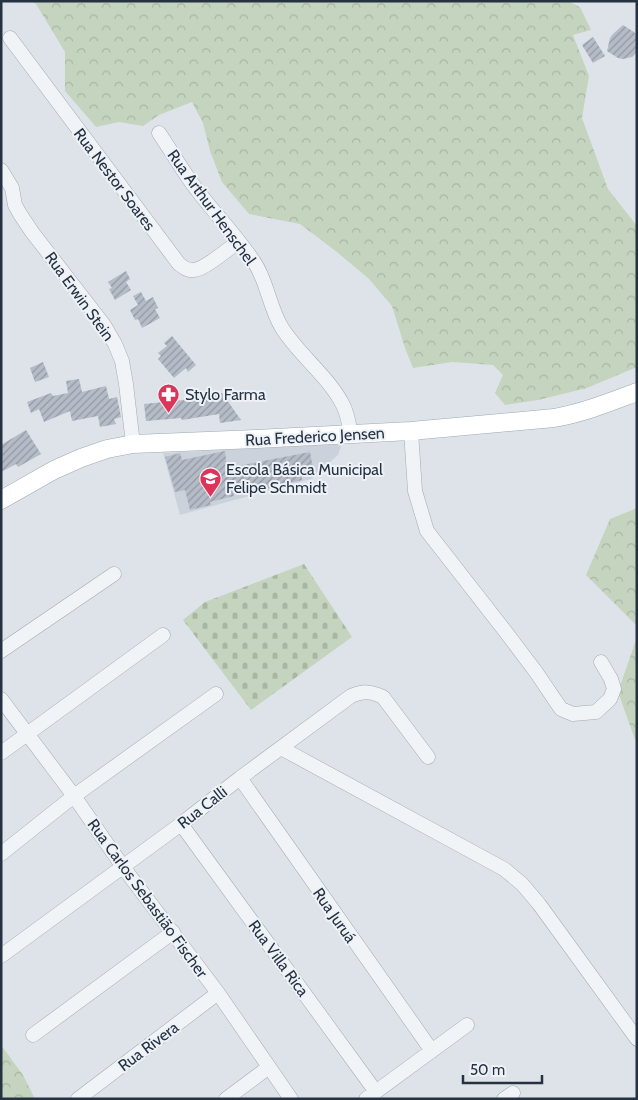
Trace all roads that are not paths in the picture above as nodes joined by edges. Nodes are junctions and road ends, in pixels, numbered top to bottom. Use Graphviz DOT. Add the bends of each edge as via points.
graph roads {
  1 [pos="10,38"];
  2 [pos="159,133"];
  3 [pos="1,170"];
  4 [pos="238,242"];
  5 [pos="637,392"];
  6 [pos="411,431"];
  7 [pos="351,435"];
  8 [pos="133,444"];
  9 [pos="1,500"];
  10 [pos="114,574"];
  11 [pos="163,635"];
  12 [pos="1,651"];
  13 [pos="601,662"];
  14 [pos="216,694"];
  15 [pos="1,699"];
  16 [pos="27,734"];
  17 [pos="281,748"];
  18 [pos="1,753"];
  19 [pos="428,757"];
  20 [pos="240,778"];
  21 [pos="74,796"];
  22 [pos="182,824"];
  23 [pos="1,854"];
  24 [pos="123,867"];
  25 [pos="173,932"];
  26 [pos="1,956"];
  27 [pos="218,993"];
  28 [pos="467,1025"];
  29 [pos="33,1035"];
  30 [pos="637,1039"];
  31 [pos="432,1051"];
  32 [pos="269,1068"];
  33 [pos="371,1095"];
  34 [pos="78,1099"];
  35 [pos="226,1099"];
  36 [pos="292,1099"];
  1 -- 4 [label="street, Rua Nestor Soares" via="179,264 194,270 203,267"];
  2 -- 4 [label="street, Rua Arthur Henschel" via="196,189"];
  3 -- 8 [label="street, Rua Erwin Stein" via="12,188 20,214 115,344 122,361"];
  4 -- 7 [label="street, Rua Arthur Henschel" via="255,263 281,326 343,404"];
  5 -- 6 [label="main road, Rua Frederico Jensen" via="565,416"];
  6 -- 7 [label="main road, Rua Frederico Jensen"];
  6 -- 13 [label="street" via="415,491 427,531 506,631 561,709 573,714 596,712 610,700 614,689"];
  7 -- 8 [label="main road, Rua Frederico Jensen"];
  8 -- 9 [label="main road, Rua Frederico Jensen" via="81,458"];
  10 -- 12 [label="street"];
  11 -- 16 [label="street"];
  14 -- 21 [label="street"];
  15 -- 16 [label="street, Rua Carlos Sebastião Fischer"];
  16 -- 18 [label="street"];
  16 -- 21 [label="street, Rua Carlos Sebastião Fischer"];
  17 -- 19 [label="street, Rua Calli" via="351,696 373,692 383,697"];
  17 -- 20 [label="street, Rua Calli"];
  17 -- 30 [label="street" via="504,869 539,904"];
  20 -- 22 [label="street, Rua Calli"];
  20 -- 31 [label="street, Rua Juruá"];
  21 -- 23 [label="street"];
  21 -- 24 [label="street, Rua Carlos Sebastião Fischer"];
  22 -- 24 [label="street, Rua Calli"];
  22 -- 33 [label="street, Rua Villa Rica"];
  24 -- 25 [label="street, Rua Carlos Sebastião Fischer"];
  24 -- 26 [label="street, Rua Calli"];
  25 -- 27 [label="street, Rua Carlos Sebastião Fischer"];
  25 -- 29 [label="street"];
  27 -- 32 [label="street, Rua Carlos Sebastião Fischer"];
  27 -- 34 [label="street, Rua Rivera"];
  28 -- 31 [label="street"];
  31 -- 33 [label="street"];
  32 -- 35 [label="street"];
  32 -- 36 [label="street, Rua Carlos Sebastião Fischer"];
}
